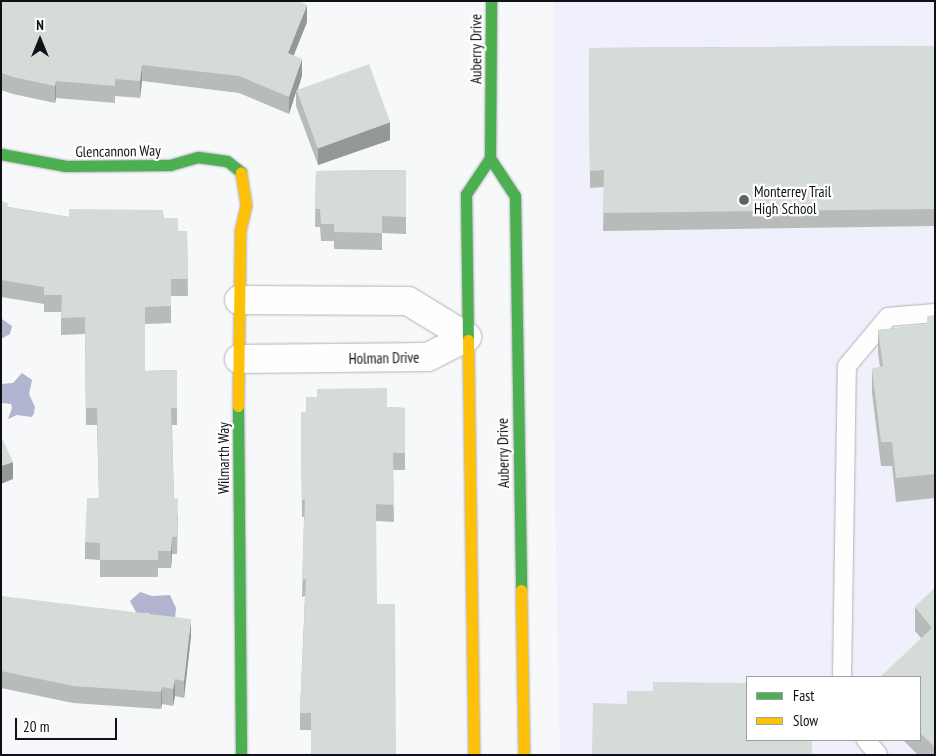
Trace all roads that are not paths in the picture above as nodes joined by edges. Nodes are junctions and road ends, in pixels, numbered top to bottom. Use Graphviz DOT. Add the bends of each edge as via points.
graph roads {
  1 [pos="491,1"];
  2 [pos="1,154"];
  3 [pos="490,158"];
  4 [pos="234,165"];
  5 [pos="239,300"];
  6 [pos="935,313"];
  7 [pos="467,337"];
  8 [pos="239,359"];
  9 [pos="842,676"];
  10 [pos="867,741"];
  11 [pos="241,755"];
  12 [pos="474,755"];
  13 [pos="524,755"];
  14 [pos="878,755"];
  1 -- 3 [label="street, Auberry Drive"];
  2 -- 4 [label="street, Glencannon Way" via="66,166 170,165 198,157"];
  3 -- 7 [label="street" via="466,194"];
  3 -- 13 [label="street, Auberry Drive" via="515,196"];
  4 -- 5 [label="street, Wilmarth Way" via="242,173 246,187 240,231"];
  5 -- 7 [label="street" via="408,301"];
  5 -- 8 [label="street, Wilmarth Way"];
  6 -- 9 [label="lane" via="888,317 846,366"];
  7 -- 8 [label="street, Holman Drive" via="428,357"];
  7 -- 12 [label="street"];
  8 -- 11 [label="street, Wilmarth Way"];
  10 -- 14 [label="lane"];
}
